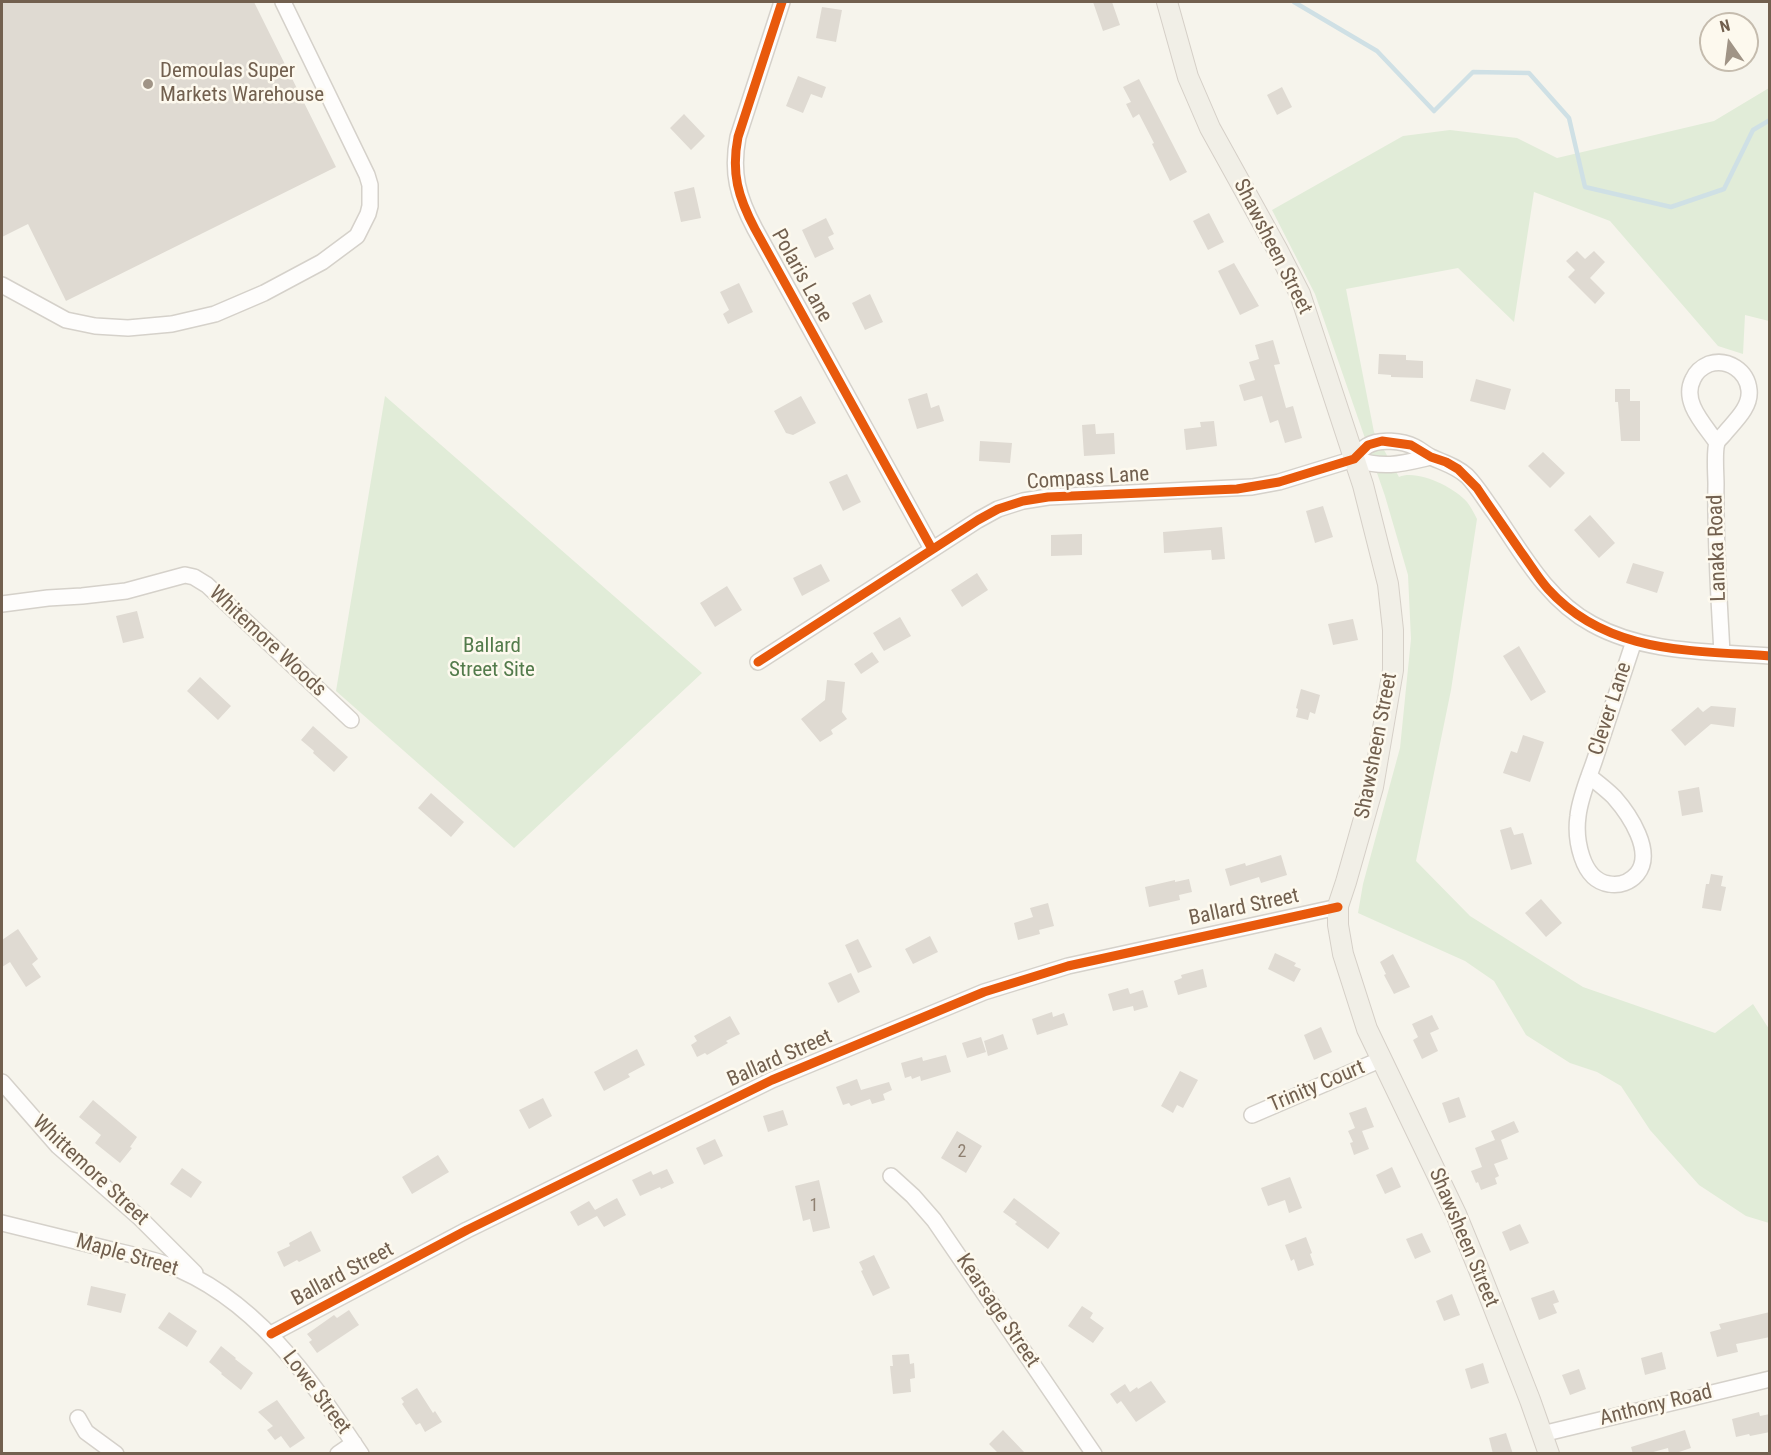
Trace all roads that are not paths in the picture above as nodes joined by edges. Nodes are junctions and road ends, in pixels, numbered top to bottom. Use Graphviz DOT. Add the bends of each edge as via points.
graph roads {
  1 [pos="283,2"];
  2 [pos="782,2"];
  3 [pos="1167,2"];
  4 [pos="2,285"];
  5 [pos="1717,443"];
  6 [pos="1431,457"];
  7 [pos="1354,459"];
  8 [pos="932,549"];
  9 [pos="2,604"];
  10 [pos="1634,641"];
  11 [pos="1722,653"];
  12 [pos="1770,656"];
  13 [pos="758,662"];
  14 [pos="351,720"];
  15 [pos="1589,776"];
  16 [pos="1338,907"];
  17 [pos="1382,1059"];
  18 [pos="2,1082"];
  19 [pos="1252,1115"];
  20 [pos="891,1176"];
  21 [pos="2,1222"];
  22 [pos="206,1283"];
  23 [pos="271,1334"];
  24 [pos="1770,1379"];
  25 [pos="78,1418"];
  26 [pos="1542,1434"];
  27 [pos="357,1448"];
  28 [pos="116,1454"];
  29 [pos="338,1454"];
  30 [pos="1094,1454"];
  31 [pos="1548,1454"];
  1 -- 4 [label="street" via="367,175 370,206 357,236 322,262 264,293 214,314 172,324 128,328 66,320"];
  2 -- 8 [label="street, Polaris Lane" via="738,136 734,170 739,193 755,229"];
  3 -- 7 [label="main road, Shawsheen Street" via="1188,77 1210,128 1300,294"];
  5 -- 5 [label="street" via="1745,408 1749,395 1745,376 1723,363 1704,367 1689,387 1692,406"];
  5 -- 11 [label="street, Lanaka Road" via="1716,530"];
  6 -- 7 [label="street" via="1388,466"];
  6 -- 7 [label="street" via="1411,445 1382,441 1368,445"];
  6 -- 10 [label="street" via="1458,468 1477,488 1556,598 1579,617"];
  7 -- 8 [label="street, Compass Lane" via="1252,487 1023,501 998,509"];
  7 -- 16 [label="main road, Shawsheen Street" via="1388,584 1393,670 1373,787"];
  8 -- 13 [label="street, Compass Lane"];
  9 -- 14 [label="street, Whitemore Woods" via="126,591 185,575 194,577"];
  10 -- 11 [label="street"];
  10 -- 15 [label="street, Clever Lane"];
  11 -- 12 [label="street"];
  15 -- 15 [label="street, Clever Lane" via="1577,825 1585,863 1600,882 1624,883 1639,872 1644,848 1616,798"];
  16 -- 17 [label="main road, Shawsheen Street" via="1343,954 1367,1029"];
  16 -- 23 [label="street, Ballard Street" via="1079,964 984,992 772,1080 467,1230"];
  17 -- 19 [label="street, Trinity Court"];
  17 -- 26 [label="main road, Shawsheen Street" via="1456,1214"];
  18 -- 22 [label="street, Whittemore Street" via="58,1146"];
  20 -- 30 [label="street, Kearsage Street" via="934,1220"];
  21 -- 22 [label="street, Maple Street" via="164,1263"];
  22 -- 23 [label="street, Maple Street"];
  23 -- 27 [label="street, Lowe Street" via="318,1391"];
  24 -- 26 [label="street, Anthony Road"];
  25 -- 28 [label="street" via="86,1432"];
  26 -- 31 [label="main road, Shawsheen Street"];
  27 -- 29 [label="street"];
}
